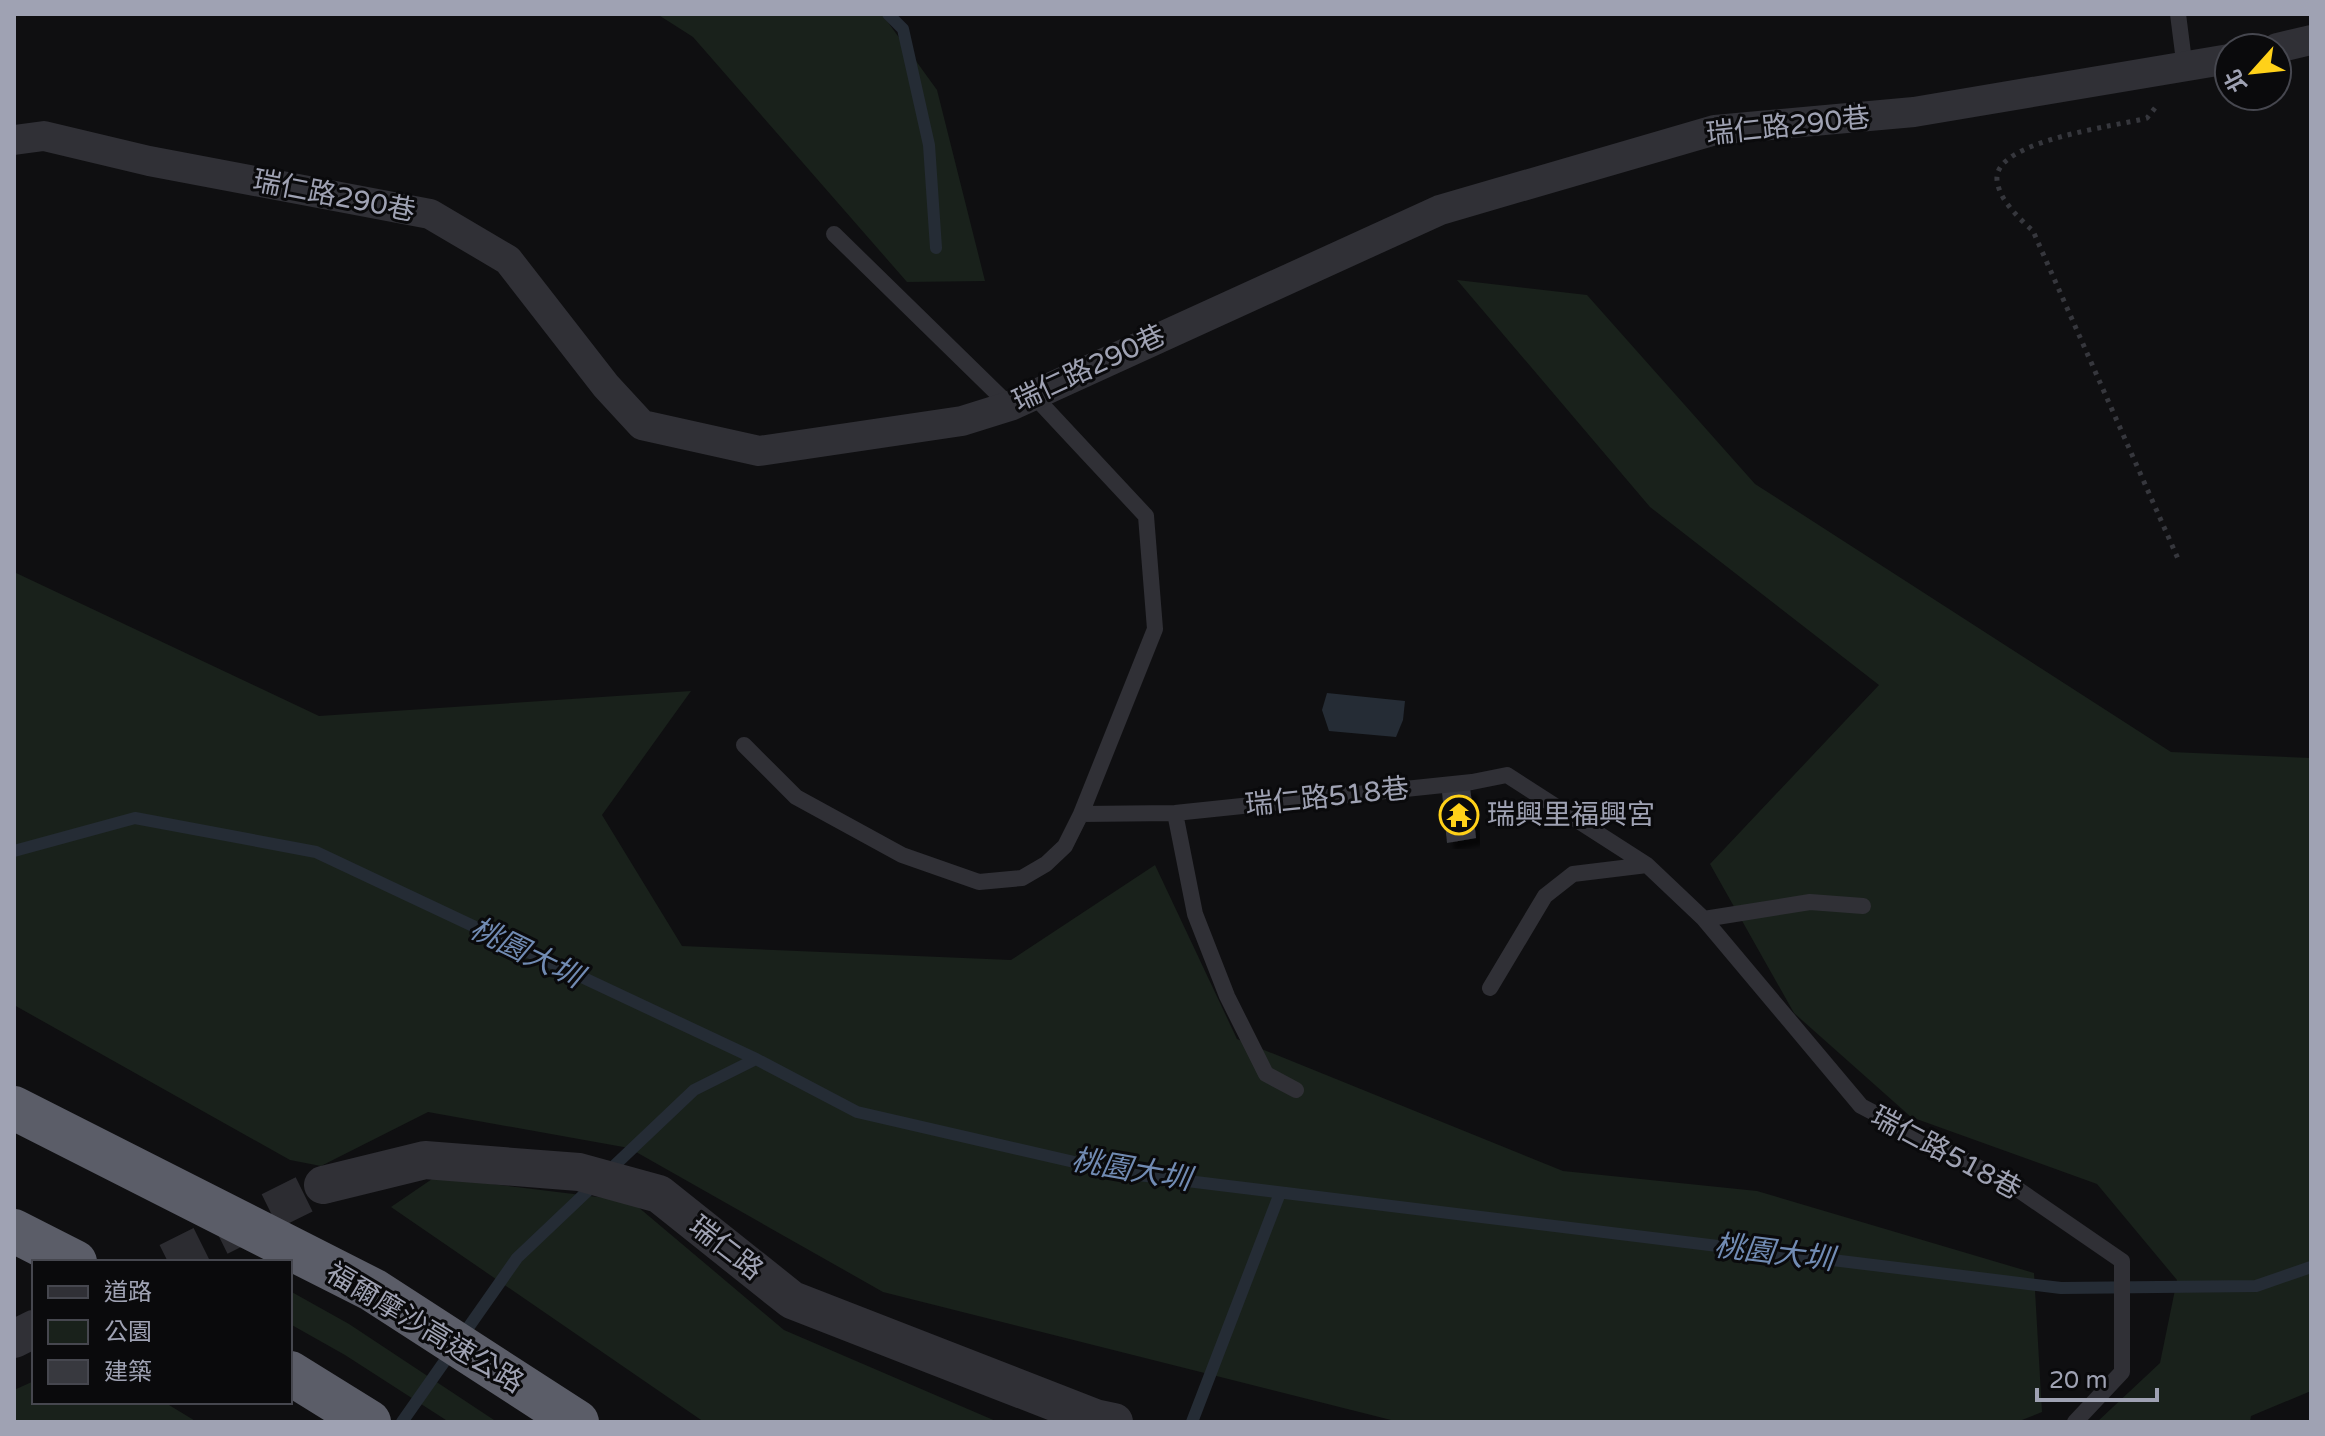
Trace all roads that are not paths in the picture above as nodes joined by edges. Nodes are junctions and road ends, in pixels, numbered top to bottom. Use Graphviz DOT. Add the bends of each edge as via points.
graph roads {
  1 [pos="2178,14"];
  2 [pos="2213,63"];
  3 [pos="2185,69"];
  4 [pos="14,140"];
  5 [pos="834,234"];
  6 [pos="1022,401"];
  7 [pos="744,745"];
  8 [pos="1175,813"];
  9 [pos="1081,814"];
  10 [pos="1647,865"];
  11 [pos="1863,906"];
  12 [pos="1704,919"];
  13 [pos="1490,988"];
  14 [pos="1296,1090"];
  15 [pos="14,1108"];
  16 [pos="323,1185"];
  17 [pos="14,1231"];
  18 [pos="71,1260"];
  19 [pos="32,1330"];
  20 [pos="14,1339"];
  21 [pos="292,1374"];
  22 [pos="369,1422"];
  23 [pos="577,1422"];
  24 [pos="1114,1422"];
  25 [pos="2075,1422"];
  1 -- 3 [label="lane"];
  2 -- 3 [label="street, 瑞仁路290巷"];
  3 -- 6 [label="street, 瑞仁路290巷" via="1914,112 1715,130 1440,210"];
  4 -- 6 [label="street, 瑞仁路290巷" via="44,136 430,214 508,260 642,425 759,451 962,421"];
  5 -- 6 [label="lane"];
  6 -- 9 [label="lane" via="1146,516 1155,629"];
  7 -- 9 [label="lane" via="796,797 902,855 979,882 1022,878 1046,864 1065,846"];
  8 -- 9 [label="lane, 瑞仁路518巷"];
  8 -- 10 [label="lane, 瑞仁路518巷" via="1507,775"];
  8 -- 14 [label="lane" via="1195,914 1227,996 1266,1074"];
  10 -- 12 [label="lane, 瑞仁路518巷"];
  10 -- 13 [label="lane" via="1573,874 1554,888"];
  11 -- 12 [label="lane" via="1810,902"];
  12 -- 25 [label="lane, 瑞仁路518巷" via="1861,1106 2010,1184 2122,1261 2122,1372"];
  15 -- 23 [label="highway, 福爾摩沙高速公路" via="373,1290"];
  16 -- 24 [label="street, 瑞仁路" via="425,1160 579,1172 659,1194 792,1300"];
  17 -- 18 [label="highway"];
  19 -- 20 [label="street"];
  21 -- 22 [label="highway"];
}
